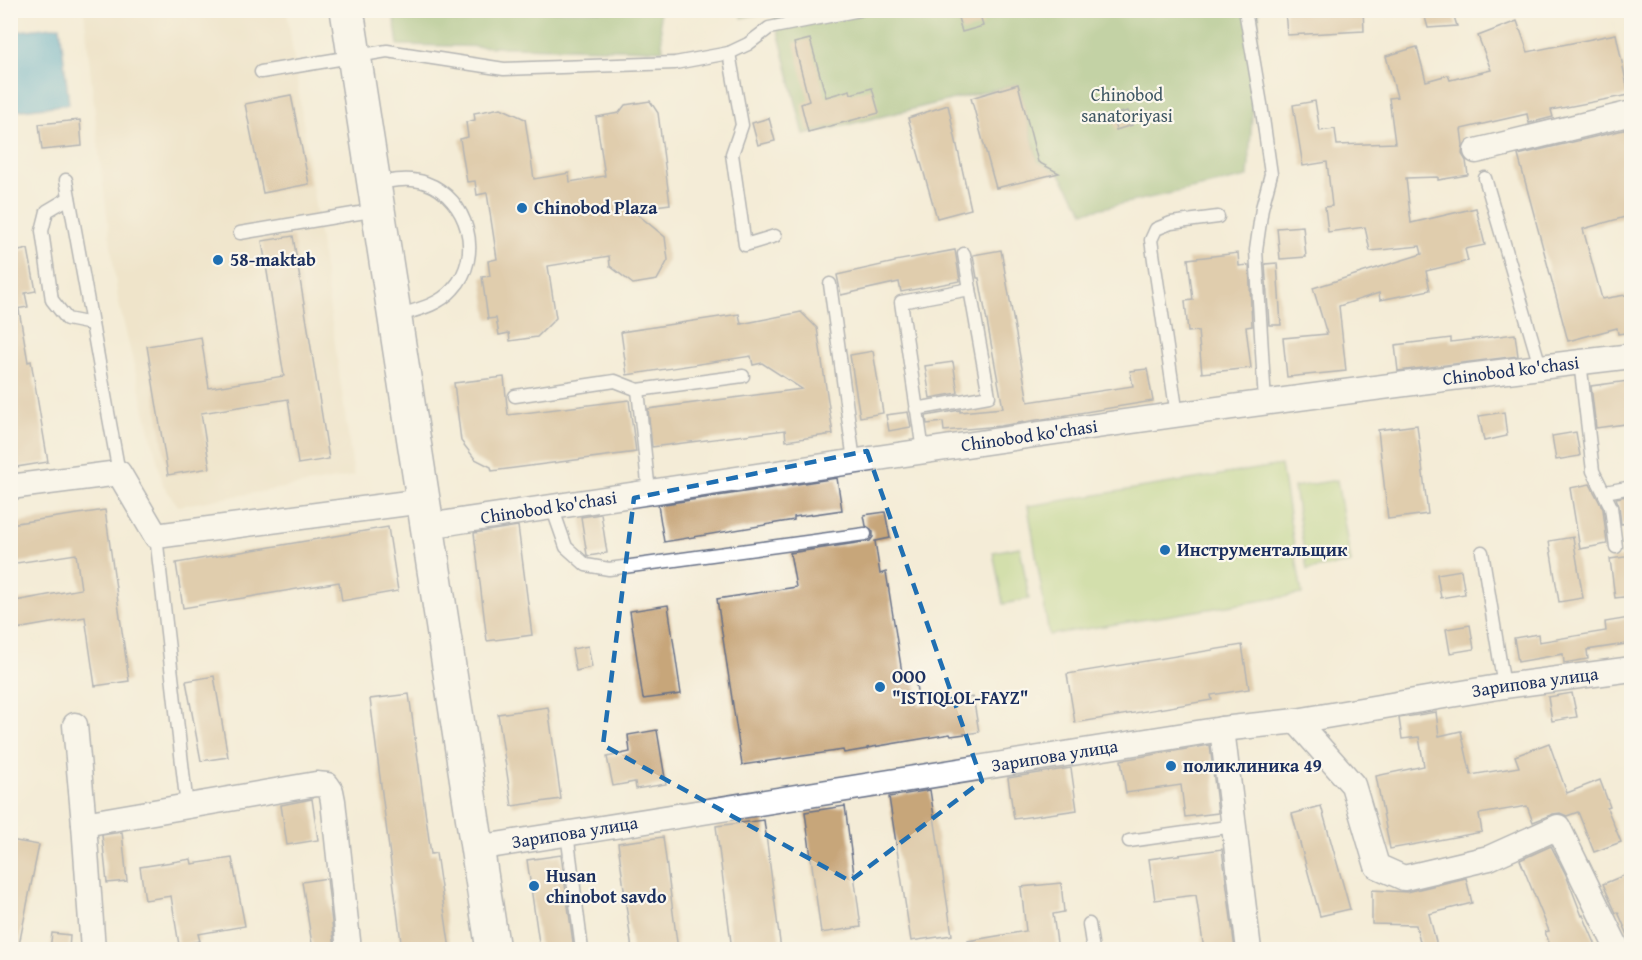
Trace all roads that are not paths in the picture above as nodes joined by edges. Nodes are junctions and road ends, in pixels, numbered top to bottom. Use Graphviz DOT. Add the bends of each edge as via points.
graph roads {
  1 [pos="347,10"];
  2 [pos="860,10"];
  3 [pos="1245,10"];
  4 [pos="729,52"];
  5 [pos="354,57"];
  6 [pos="261,72"];
  7 [pos="1632,113"];
  8 [pos="1476,151"];
  9 [pos="1485,178"];
  10 [pos="66,180"];
  11 [pos="376,197"];
  12 [pos="69,198"];
  13 [pos="1218,217"];
  14 [pos="240,234"];
  15 [pos="775,236"];
  16 [pos="964,255"];
  17 [pos="830,284"];
  18 [pos="970,289"];
  19 [pos="394,317"];
  20 [pos="92,324"];
  21 [pos="1632,356"];
  22 [pos="1580,362"];
  23 [pos="1540,366"];
  24 [pos="743,376"];
  25 [pos="638,390"];
  26 [pos="515,396"];
  27 [pos="1265,403"];
  28 [pos="916,409"];
  29 [pos="1177,415"];
  30 [pos="923,451"];
  31 [pos="854,461"];
  32 [pos="119,473"];
  33 [pos="10,486"];
  34 [pos="1632,487"];
  35 [pos="649,492"];
  36 [pos="1605,492"];
  37 [pos="552,507"];
  38 [pos="425,513"];
  39 [pos="865,534"];
  40 [pos="156,536"];
  41 [pos="1617,547"];
  42 [pos="1482,552"];
  43 [pos="1632,669"];
  44 [pos="1504,686"];
  45 [pos="1296,721"];
  46 [pos="75,725"];
  47 [pos="1222,729"];
  48 [pos="187,807"];
  49 [pos="84,824"];
  50 [pos="1234,826"];
  51 [pos="567,833"];
  52 [pos="1129,841"];
  53 [pos="477,848"];
  54 [pos="1089,924"];
  55 [pos="93,950"];
  56 [pos="350,950"];
  57 [pos="493,950"];
  58 [pos="582,950"];
  59 [pos="1093,950"];
  60 [pos="1249,950"];
  61 [pos="1618,950"];
  1 -- 5 [label="main road"];
  2 -- 4 [label="lane" via="769,28"];
  3 -- 27 [label="lane" via="1271,174 1256,250"];
  4 -- 5 [label="lane" via="675,63 504,69 387,51"];
  4 -- 15 [label="lane" via="742,125 732,154 745,245"];
  5 -- 6 [label="lane"];
  5 -- 11 [label="main road"];
  7 -- 8 [label="street"];
  9 -- 23 [label="lane"];
  10 -- 12 [label="lane"];
  11 -- 14 [label="lane"];
  11 -- 19 [label="main road"];
  11 -- 19 [label="lane" via="406,180 430,185 453,202 469,232 467,265 452,291 433,304"];
  12 -- 20 [label="lane"];
  12 -- 20 [label="lane" via="47,211 42,231 52,300 67,319"];
  13 -- 29 [label="lane" via="1156,229 1151,240"];
  16 -- 18 [label="lane"];
  17 -- 31 [label="lane"];
  18 -- 28 [label="lane" via="901,302"];
  18 -- 28 [label="lane" via="989,396"];
  19 -- 38 [label="main road"];
  20 -- 32 [label="lane"];
  21 -- 22 [label="street, Chinobod ko'chasi"];
  22 -- 23 [label="street, Chinobod ko'chasi"];
  22 -- 36 [label="lane" via="1593,471"];
  23 -- 27 [label="street, Chinobod ko'chasi"];
  24 -- 25 [label="lane"];
  25 -- 26 [label="lane" via="615,381"];
  25 -- 35 [label="lane"];
  27 -- 29 [label="street, Chinobod ko'chasi"];
  28 -- 30 [label="lane"];
  29 -- 30 [label="street, Chinobod ko'chasi"];
  30 -- 31 [label="street, Chinobod ko'chasi"];
  31 -- 35 [label="street, Chinobod ko'chasi"];
  32 -- 33 [label="street"];
  32 -- 40 [label="street"];
  34 -- 36 [label="lane"];
  35 -- 37 [label="street, Chinobod ko'chasi"];
  36 -- 41 [label="lane"];
  37 -- 38 [label="street, Chinobod ko'chasi"];
  37 -- 39 [label="lane" via="566,547 586,565 609,569"];
  38 -- 40 [label="street, Chinobod ko'chasi"];
  38 -- 53 [label="main road"];
  40 -- 48 [label="lane"];
  42 -- 44 [label="lane"];
  43 -- 44 [label="street, Зарипова улица"];
  44 -- 45 [label="street, Зарипова улица"];
  45 -- 47 [label="street, Зарипова улица"];
  45 -- 61 [label="street" via="1353,785 1377,866 1404,878 1489,858 1558,828"];
  46 -- 49 [label="street"];
  47 -- 50 [label="street"];
  47 -- 51 [label="street, Зарипова улица"];
  48 -- 49 [label="street"];
  48 -- 56 [label="street" via="327,785 333,801"];
  49 -- 55 [label="street"];
  50 -- 52 [label="lane"];
  50 -- 60 [label="street"];
  51 -- 53 [label="street, Зарипова улица"];
  51 -- 58 [label="lane"];
  53 -- 57 [label="main road"];
  54 -- 59 [label="lane"];
}
